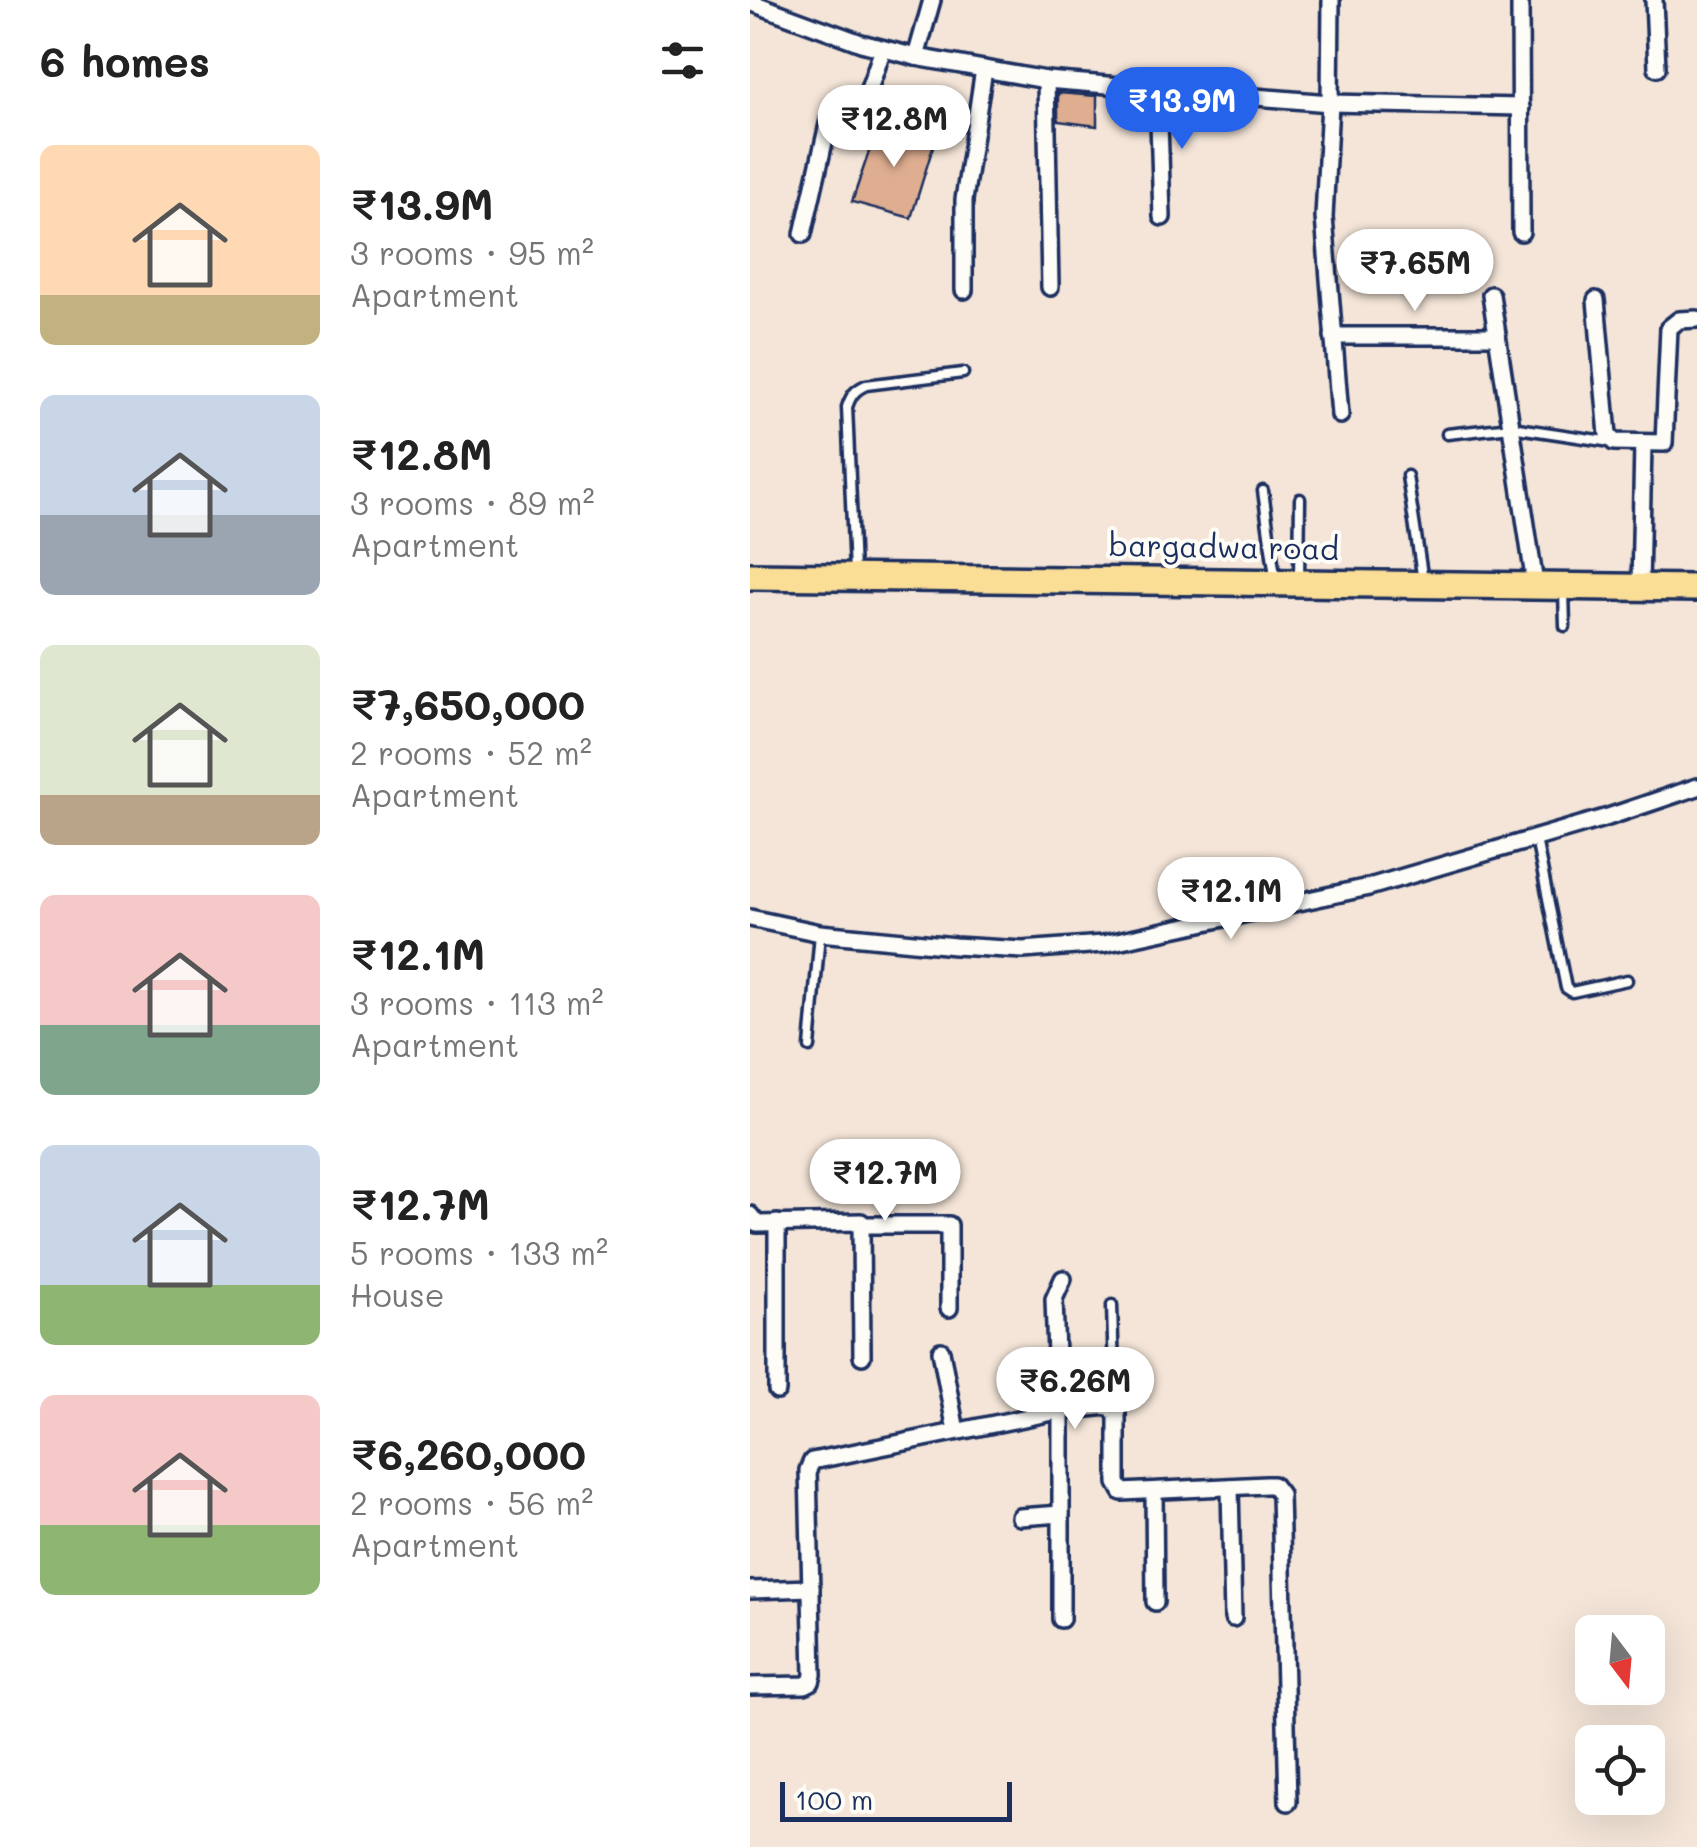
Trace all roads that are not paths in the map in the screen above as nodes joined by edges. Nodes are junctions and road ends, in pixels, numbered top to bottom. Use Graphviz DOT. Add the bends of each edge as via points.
graph roads {
  1 [pos="932,0"];
  2 [pos="1330,0"];
  3 [pos="1654,0"];
  4 [pos="750,2"];
  5 [pos="1520,3"];
  6 [pos="882,49"];
  7 [pos="916,58"];
  8 [pos="1657,68"];
  9 [pos="984,70"];
  10 [pos="1046,80"];
  11 [pos="1158,89"];
  12 [pos="1330,103"];
  13 [pos="1520,107"];
  14 [pos="1162,216"];
  15 [pos="1521,232"];
  16 [pos="802,234"];
  17 [pos="1050,287"];
  18 [pos="964,290"];
  19 [pos="1491,295"];
  20 [pos="1596,300"];
  21 [pos="1697,319"];
  22 [pos="1333,336"];
  23 [pos="1497,336"];
  24 [pos="963,374"];
  25 [pos="1340,415"];
  26 [pos="1511,427"];
  27 [pos="1447,434"];
  28 [pos="1614,442"];
  29 [pos="1643,444"];
  30 [pos="1407,476"];
  31 [pos="1263,491"];
  32 [pos="1300,498"];
  33 [pos="750,576"];
  34 [pos="854,577"];
  35 [pos="1288,581"];
  36 [pos="1423,582"];
  37 [pos="1536,584"];
  38 [pos="1564,585"];
  39 [pos="1640,587"];
  40 [pos="1697,588"];
  41 [pos="1564,626"];
  42 [pos="1697,787"];
  43 [pos="1536,838"];
  44 [pos="750,918"];
  45 [pos="820,933"];
  46 [pos="1627,980"];
  47 [pos="810,1048"];
  48 [pos="750,1215"];
  49 [pos="776,1223"];
  50 [pos="863,1225"];
  51 [pos="1063,1279"];
  52 [pos="1112,1305"];
  53 [pos="949,1308"];
  54 [pos="941,1351"];
  55 [pos="862,1356"];
  56 [pos="778,1391"];
  57 [pos="1115,1410"];
  58 [pos="1060,1411"];
  59 [pos="956,1431"];
  60 [pos="1230,1487"];
  61 [pos="1154,1491"];
  62 [pos="1061,1514"];
  63 [pos="1020,1517"];
  64 [pos="811,1588"];
  65 [pos="750,1590"];
  66 [pos="1154,1602"];
  67 [pos="1234,1618"];
  68 [pos="1061,1619"];
  69 [pos="750,1686"];
  70 [pos="1288,1802"];
  1 -- 7 [label="street"];
  2 -- 12 [label="street"];
  3 -- 8 [label="street"];
  4 -- 6 [label="street"];
  5 -- 13 [label="street"];
  6 -- 7 [label="street"];
  6 -- 16 [label="street" via="862,110 840,111 829,120"];
  7 -- 9 [label="street"];
  9 -- 10 [label="street"];
  9 -- 18 [label="street" via="964,200"];
  10 -- 11 [label="street"];
  10 -- 17 [label="street"];
  11 -- 12 [label="street"];
  11 -- 14 [label="street"];
  12 -- 13 [label="street"];
  12 -- 22 [label="street" via="1324,217"];
  13 -- 15 [label="street"];
  19 -- 23 [label="street"];
  20 -- 28 [label="street" via="1608,435"];
  21 -- 29 [label="street" via="1669,328 1666,438"];
  22 -- 23 [label="street"];
  22 -- 25 [label="street"];
  23 -- 26 [label="street"];
  24 -- 34 [label="lane" via="866,385 850,397"];
  26 -- 27 [label="lane"];
  26 -- 28 [label="lane"];
  26 -- 37 [label="street"];
  28 -- 29 [label="street"];
  29 -- 39 [label="street"];
  30 -- 36 [label="lane"];
  31 -- 35 [label="lane"];
  32 -- 35 [label="lane"];
  33 -- 34 [label="main road, bargadwa road"];
  34 -- 35 [label="main road, bargadwa road"];
  35 -- 36 [label="main road, bargadwa road"];
  36 -- 37 [label="main road, bargadwa road"];
  37 -- 38 [label="main road, bargadwa road"];
  38 -- 39 [label="main road, bargadwa road"];
  38 -- 41 [label="lane"];
  39 -- 40 [label="main road, bargadwa road"];
  42 -- 43 [label="street"];
  43 -- 45 [label="street" via="1369,887 1103,944 1023,950"];
  43 -- 46 [label="lane" via="1566,988"];
  44 -- 45 [label="street"];
  45 -- 47 [label="lane"];
  48 -- 49 [label="street" via="758,1224"];
  49 -- 50 [label="street" via="858,1219"];
  49 -- 56 [label="street"];
  50 -- 53 [label="street" via="950,1225"];
  50 -- 55 [label="street"];
  51 -- 58 [label="street" via="1054,1299"];
  52 -- 57 [label="lane"];
  54 -- 59 [label="street"];
  57 -- 58 [label="street"];
  57 -- 61 [label="street" via="1118,1487"];
  58 -- 59 [label="street"];
  58 -- 62 [label="street"];
  59 -- 64 [label="street" via="812,1461"];
  60 -- 61 [label="street"];
  60 -- 67 [label="street"];
  60 -- 70 [label="street" via="1272,1485 1280,1494"];
  61 -- 66 [label="street"];
  62 -- 63 [label="street"];
  62 -- 68 [label="street"];
  64 -- 65 [label="street"];
  64 -- 69 [label="street" via="811,1682"];
}
